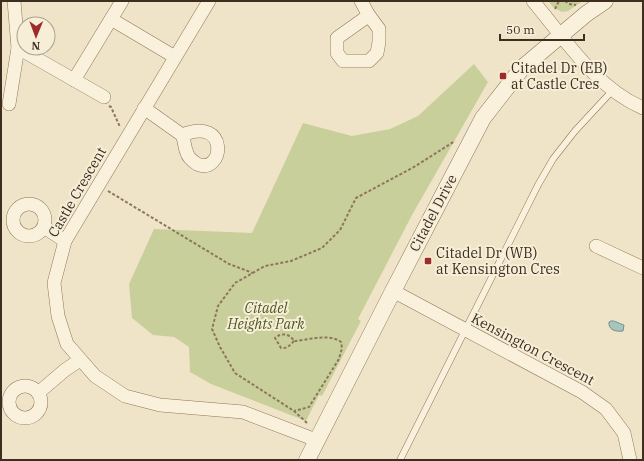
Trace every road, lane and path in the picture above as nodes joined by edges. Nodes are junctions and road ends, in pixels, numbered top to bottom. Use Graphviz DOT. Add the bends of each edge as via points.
graph roads {
  1 [pos="14,1"];
  2 [pos="122,1"];
  3 [pos="209,1"];
  4 [pos="361,1"];
  5 [pos="533,1"];
  6 [pos="559,1"];
  7 [pos="565,1"];
  8 [pos="605,1"];
  9 [pos="579,5"];
  10 [pos="555,9"];
  11 [pos="368,14"];
  12 [pos="111,19"];
  13 [pos="16,24"];
  14 [pos="561,36"];
  15 [pos="17,56"];
  16 [pos="32,56"];
  17 [pos="175,57"];
  18 [pos="74,80"];
  19 [pos="612,90"];
  20 [pos="107,102"];
  21 [pos="9,104"];
  22 [pos="144,108"];
  23 [pos="643,108"];
  24 [pos="121,129"];
  25 [pos="182,135"];
  26 [pos="459,138"];
  27 [pos="98,185"];
  28 [pos="44,226"];
  29 [pos="65,241"];
  30 [pos="596,246"];
  31 [pos="643,268"];
  32 [pos="253,273"];
  33 [pos="392,291"];
  34 [pos="466,330"];
  35 [pos="294,341"];
  36 [pos="80,360"];
  37 [pos="38,392"];
  38 [pos="294,411"];
  39 [pos="308,424"];
  40 [pos="316,440"];
  41 [pos="307,460"];
  42 [pos="400,460"];
  43 [pos="630,460"];
  1 -- 13 [label="street"];
  2 -- 12 [label="street"];
  3 -- 17 [label="street, Castle Crescent"];
  4 -- 11 [label="street"];
  5 -- 14 [label="street"];
  6 -- 10 [label="path"];
  7 -- 9 [label="path"];
  8 -- 14 [label="street, Citadel Drive"];
  12 -- 17 [label="street"];
  12 -- 18 [label="street"];
  14 -- 19 [label="street"];
  14 -- 33 [label="street, Citadel Drive" via="522,68 484,118"];
  15 -- 21 [label="street"];
  16 -- 18 [label="street"];
  17 -- 22 [label="street, Castle Crescent"];
  18 -- 20 [label="street"];
  19 -- 23 [label="street"];
  19 -- 34 [label="lane" via="553,159"];
  20 -- 24 [label="path"];
  22 -- 25 [label="street"];
  22 -- 27 [label="street, Castle Crescent"];
  26 -- 32 [label="path" via="414,167 356,198 340,230 322,248 292,261 265,266"];
  27 -- 29 [label="street, Castle Crescent"];
  27 -- 32 [label="path" via="229,264"];
  28 -- 29 [label="street"];
  29 -- 36 [label="street, Castle Crescent" via="54,283 57,310 67,344"];
  30 -- 31 [label="street"];
  32 -- 38 [label="path" via="235,283 218,306 212,329 235,373"];
  33 -- 34 [label="street, Kensington Crescent"];
  33 -- 40 [label="street, Citadel Drive"];
  34 -- 42 [label="lane"];
  34 -- 43 [label="street, Kensington Crescent" via="582,392 606,409 624,433"];
  35 -- 35 [label="path" via="286,334 275,338 281,348 289,346"];
  35 -- 38 [label="path" via="336,339 341,342 342,348 339,359 309,407"];
  36 -- 37 [label="street"];
  36 -- 40 [label="street, Castle Crescent" via="95,376 125,396 160,406 243,412"];
  38 -- 39 [label="path"];
  40 -- 41 [label="street, Citadel Drive"];
}
